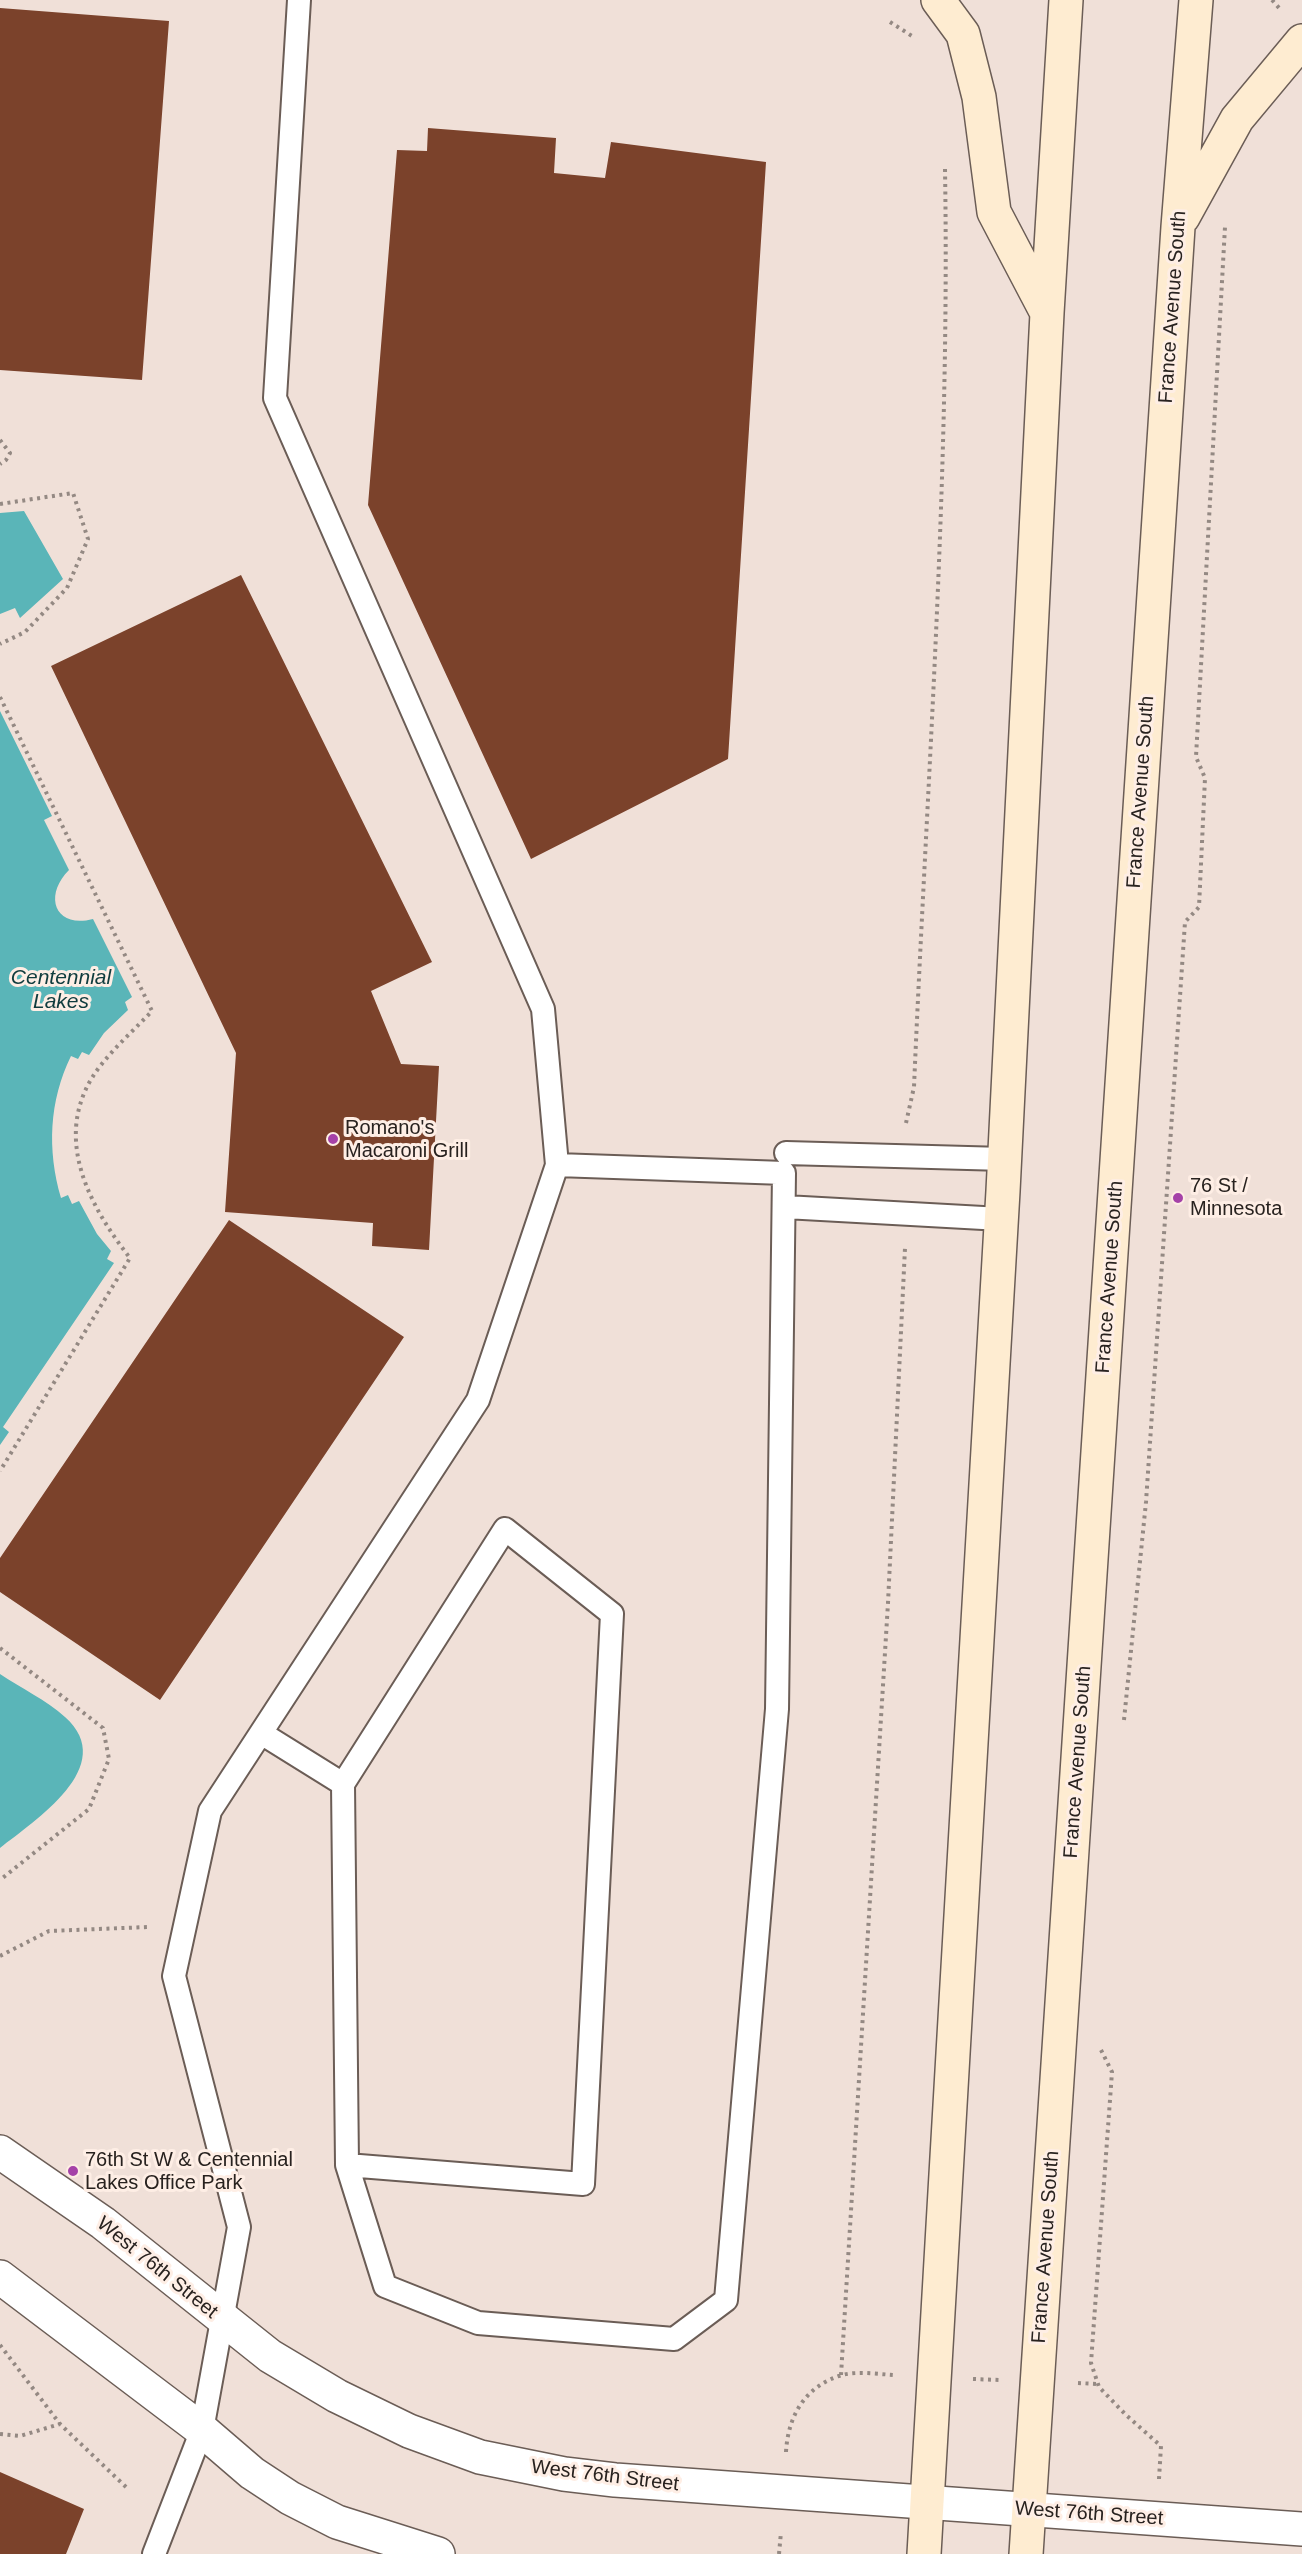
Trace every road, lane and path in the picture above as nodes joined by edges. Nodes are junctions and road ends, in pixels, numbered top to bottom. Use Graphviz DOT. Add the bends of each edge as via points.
graph roads {
  1 [pos="299,0"];
  2 [pos="938,0"];
  3 [pos="1066,0"];
  4 [pos="1196,0"];
  5 [pos="1302,41"];
  6 [pos="1226,217"];
  7 [pos="1178,226"];
  8 [pos="1047,313"];
  9 [pos="0,440"];
  10 [pos="0,464"];
  11 [pos="0,504"];
  12 [pos="0,644"];
  13 [pos="0,697"];
  14 [pos="786,1153"];
  15 [pos="1004,1160"];
  16 [pos="557,1166"];
  17 [pos="785,1207"];
  18 [pos="1001,1219"];
  19 [pos="0,1471"];
  20 [pos="0,1648"];
  21 [pos="1123,1728"];
  22 [pos="261,1733"];
  23 [pos="343,1784"];
  24 [pos="0,1880"];
  25 [pos="185,1925"];
  26 [pos="0,1956"];
  27 [pos="1097,2042"];
  28 [pos="0,2152"];
  29 [pos="347,2165"];
  30 [pos="0,2277"];
  31 [pos="220,2318"];
  32 [pos="0,2345"];
  33 [pos="60,2424"];
  34 [pos="202,2430"];
  35 [pos="0,2434"];
  36 [pos="127,2488"];
  37 [pos="927,2503"];
  38 [pos="1029,2510"];
  39 [pos="1156,2519"];
  40 [pos="1302,2529"];
  41 [pos="154,2554"];
  42 [pos="438,2554"];
  43 [pos="924,2554"];
  44 [pos="1026,2554"];
  1 -- 16 [label="lane" via="275,398 543,1009"];
  2 -- 8 [label="main road" via="963,34 979,97 994,212"];
  3 -- 8 [label="main road"];
  4 -- 7 [label="main road, France Avenue South"];
  5 -- 7 [label="main road" via="1237,119"];
  6 -- 21 [label="path" via="1196,757 1205,778 1199,907 1185,922 1146,1502"];
  7 -- 38 [label="main road, France Avenue South"];
  8 -- 15 [label="main road"];
  9 -- 10 [label="path" via="10,453"];
  11 -- 12 [label="path" via="73,493 88,539 67,588 25,632"];
  13 -- 19 [label="path" via="152,1011 100,1066 82,1103 78,1128 79,1160 87,1192 130,1258"];
  14 -- 15 [label="lane"];
  15 -- 18 [label="main road"];
  16 -- 17 [label="lane" via="784,1173"];
  16 -- 22 [label="lane" via="478,1400"];
  17 -- 18 [label="lane"];
  17 -- 29 [label="lane" via="777,1709 726,2300 674,2339 478,2323 385,2286"];
  18 -- 37 [label="main road"];
  20 -- 24 [label="path" via="103,1728 109,1759 89,1809"];
  22 -- 23 [label="lane"];
  22 -- 25 [label="lane" via="210,1811"];
  23 -- 29 [label="lane"];
  23 -- 29 [label="lane" via="505,1529 612,1614 584,2184"];
  25 -- 26 [label="path" via="49,1931"];
  25 -- 31 [label="lane" via="174,1976 239,2227"];
  27 -- 39 [label="path" via="1112,2072 1091,2363 1099,2386 1161,2446"];
  28 -- 31 [label="street, West 76th Street" via="103,2223"];
  30 -- 34 [label="street"];
  31 -- 34 [label="lane"];
  31 -- 37 [label="street, West 76th Street" via="270,2356 337,2396 409,2431 480,2457 605,2479"];
  32 -- 33 [label="path"];
  33 -- 35 [label="path" via="20,2436"];
  33 -- 36 [label="path"];
  34 -- 41 [label="lane"];
  34 -- 42 [label="street" via="252,2473 290,2498 336,2522"];
  37 -- 38 [label="street, West 76th Street"];
  37 -- 43 [label="main road"];
  38 -- 39 [label="street, West 76th Street"];
  38 -- 44 [label="main road, France Avenue South"];
  39 -- 40 [label="street, West 76th Street"];
}
